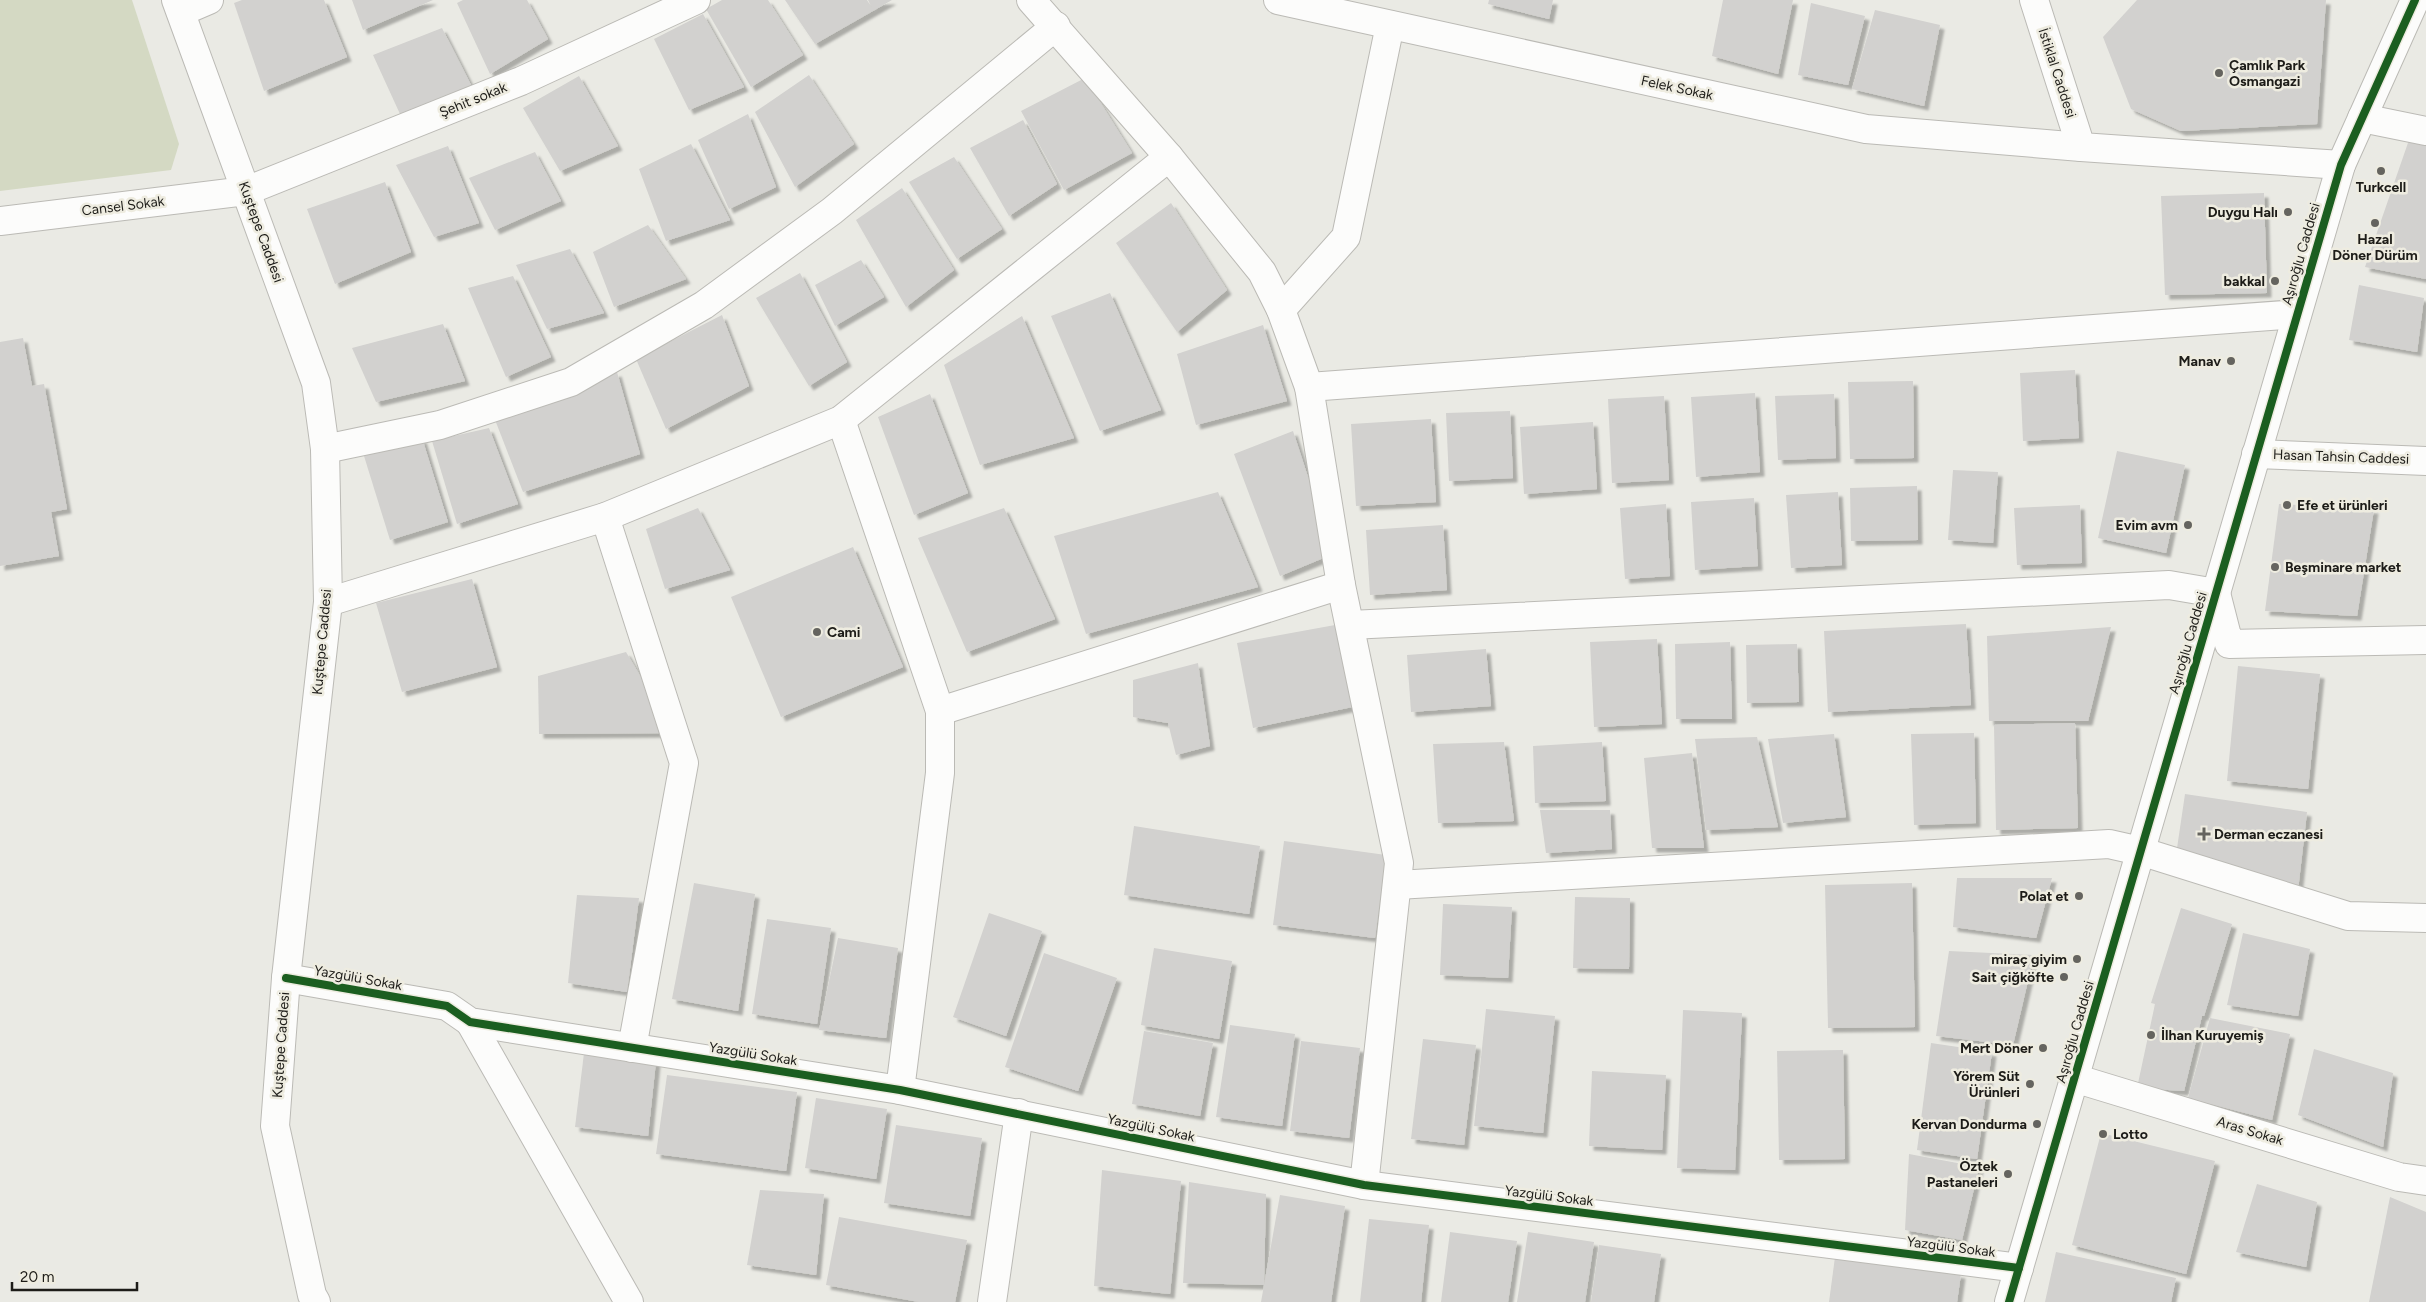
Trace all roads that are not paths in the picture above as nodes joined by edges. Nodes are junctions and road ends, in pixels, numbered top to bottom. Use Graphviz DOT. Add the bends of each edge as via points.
graph roads {
  1 [pos="209,0"];
  2 [pos="696,0"];
  3 [pos="1031,0"];
  4 [pos="1278,0"];
  5 [pos="2034,0"];
  6 [pos="2415,0"];
  7 [pos="179,6"];
  8 [pos="1390,25"];
  9 [pos="1056,26"];
  10 [pos="2362,118"];
  11 [pos="2426,131"];
  12 [pos="2081,147"];
  13 [pos="1169,157"];
  14 [pos="2341,165"];
  15 [pos="246,191"];
  16 [pos="0,222"];
  17 [pos="1281,310"];
  18 [pos="2297,314"];
  19 [pos="1309,387"];
  20 [pos="841,420"];
  21 [pos="325,449"];
  22 [pos="2256,454"];
  23 [pos="2426,460"];
  24 [pos="605,518"];
  25 [pos="1341,586"];
  26 [pos="2216,593"];
  27 [pos="328,602"];
  28 [pos="1350,625"];
  29 [pos="2426,640"];
  30 [pos="940,711"];
  31 [pos="2140,851"];
  32 [pos="1397,885"];
  33 [pos="2426,918"];
  34 [pos="286,978"];
  35 [pos="470,1022"];
  36 [pos="632,1048"];
  37 [pos="2074,1078"];
  38 [pos="900,1090"];
  39 [pos="1019,1113"];
  40 [pos="2426,1181"];
  41 [pos="1364,1185"];
  42 [pos="2019,1268"];
  43 [pos="316,1302"];
  44 [pos="629,1302"];
  45 [pos="992,1302"];
  46 [pos="2009,1302"];
  1 -- 7 [label="street"];
  2 -- 15 [label="street, Şehit sokak" via="521,81"];
  3 -- 9 [label="street"];
  4 -- 8 [label="street, Felek Sokak"];
  5 -- 12 [label="street, İstiklal Caddesi"];
  6 -- 10 [label="street, Aşıroğlu Caddesi"];
  7 -- 15 [label="street, Kuştepe Caddesi"];
  8 -- 12 [label="street, Felek Sokak" via="1866,129"];
  8 -- 17 [label="street" via="1346,237"];
  9 -- 13 [label="street"];
  9 -- 21 [label="street" via="832,211 696,310 570,382 440,424"];
  10 -- 11 [label="street"];
  10 -- 14 [label="street, Aşıroğlu Caddesi"];
  12 -- 14 [label="street, Felek Sokak"];
  13 -- 17 [label="street" via="1262,272"];
  13 -- 20 [label="street"];
  14 -- 18 [label="street, Aşıroğlu Caddesi"];
  15 -- 16 [label="street, Cansel Sokak"];
  15 -- 21 [label="street, Kuştepe Caddesi" via="316,383"];
  17 -- 19 [label="street"];
  18 -- 19 [label="street"];
  18 -- 22 [label="street, Aşıroğlu Caddesi"];
  19 -- 25 [label="street"];
  20 -- 24 [label="street"];
  20 -- 30 [label="street"];
  21 -- 27 [label="street, Kuştepe Caddesi"];
  22 -- 23 [label="street, Hasan Tahsin Caddesi"];
  22 -- 26 [label="street, Aşıroğlu Caddesi"];
  24 -- 27 [label="street"];
  24 -- 36 [label="street" via="684,763"];
  25 -- 28 [label="street"];
  25 -- 30 [label="street"];
  26 -- 28 [label="street" via="2169,586"];
  26 -- 29 [label="street" via="2229,644"];
  26 -- 31 [label="street, Aşıroğlu Caddesi"];
  27 -- 34 [label="street, Kuştepe Caddesi"];
  28 -- 32 [label="street" via="1400,863"];
  30 -- 38 [label="street" via="940,773"];
  31 -- 32 [label="street" via="2109,844"];
  31 -- 33 [label="street" via="2348,916"];
  31 -- 37 [label="street, Aşıroğlu Caddesi"];
  32 -- 41 [label="street"];
  34 -- 35 [label="street, Yazgülü Sokak" via="447,1006"];
  34 -- 43 [label="street, Kuştepe Caddesi" via="275,1126"];
  35 -- 36 [label="street, Yazgülü Sokak"];
  35 -- 44 [label="street"];
  36 -- 38 [label="street, Yazgülü Sokak"];
  37 -- 40 [label="street, Aras Sokak" via="2399,1177"];
  37 -- 42 [label="street, Aşıroğlu Caddesi"];
  38 -- 39 [label="street, Yazgülü Sokak"];
  39 -- 41 [label="street, Yazgülü Sokak"];
  39 -- 45 [label="street"];
  41 -- 42 [label="street, Yazgülü Sokak"];
  42 -- 46 [label="street, Aşıroğlu Caddesi"];
}
